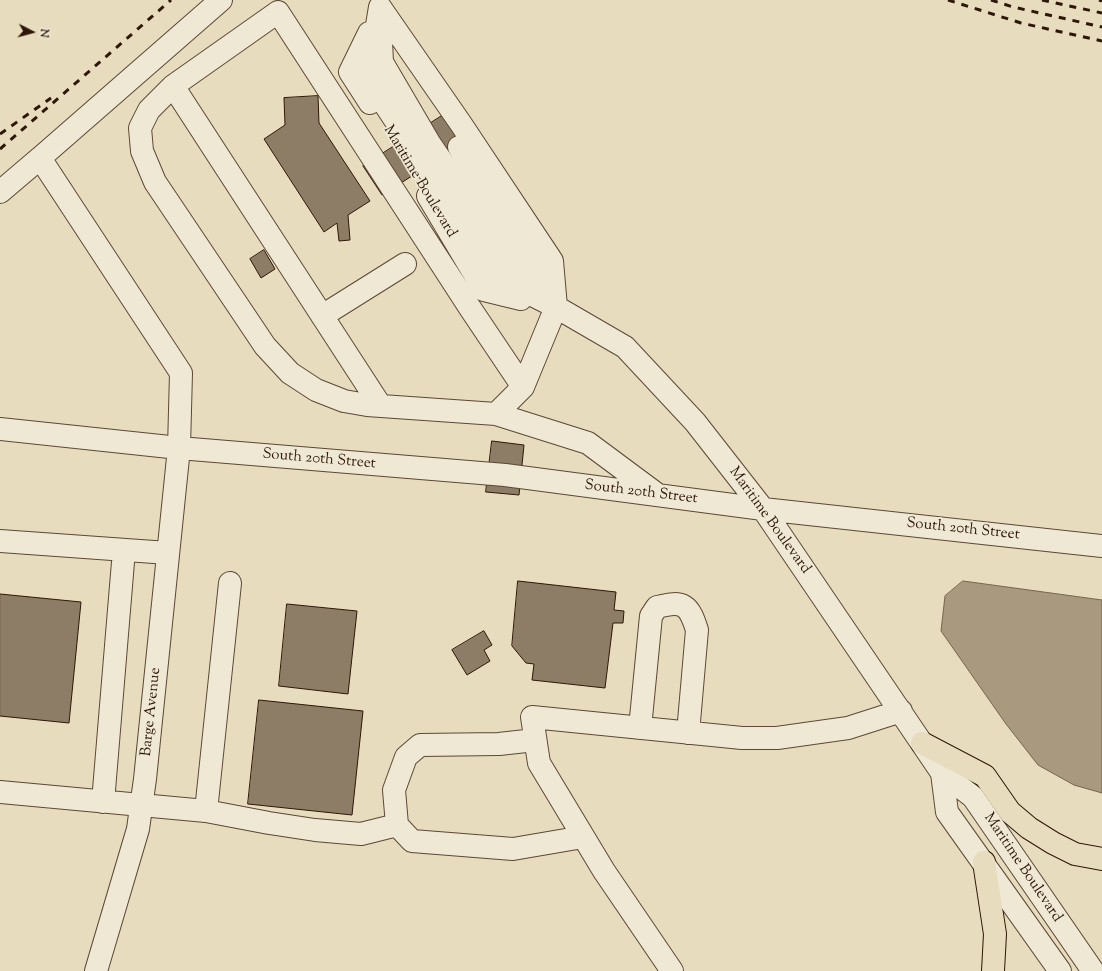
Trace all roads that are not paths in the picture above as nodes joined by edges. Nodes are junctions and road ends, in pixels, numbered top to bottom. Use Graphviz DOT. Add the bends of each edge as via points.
graph roads {
  1 [pos="221,0"];
  2 [pos="380,4"];
  3 [pos="173,86"];
  4 [pos="40,158"];
  5 [pos="0,192"];
  6 [pos="404,264"];
  7 [pos="556,307"];
  8 [pos="322,316"];
  9 [pos="523,387"];
  10 [pos="380,405"];
  11 [pos="496,414"];
  12 [pos="0,429"];
  13 [pos="179,448"];
  14 [pos="658,495"];
  15 [pos="763,508"];
  16 [pos="0,541"];
  17 [pos="1102,546"];
  18 [pos="124,550"];
  19 [pos="168,553"];
  20 [pos="230,583"];
  21 [pos="901,711"];
  22 [pos="640,728"];
  23 [pos="688,733"];
  24 [pos="535,740"];
  25 [pos="922,742"];
  26 [pos="942,773"];
  27 [pos="0,792"];
  28 [pos="103,802"];
  29 [pos="141,805"];
  30 [pos="206,811"];
  31 [pos="397,825"];
  32 [pos="583,837"];
  33 [pos="1102,859"];
  34 [pos="984,862"];
  35 [pos="96,971"];
  36 [pos="672,971"];
  37 [pos="993,971"];
  38 [pos="1060,971"];
  39 [pos="1093,971"];
  1 -- 4 [label="street"];
  2 -- 7 [label="street, Maritime Boulevard" via="397,56 533,263"];
  2 -- 7 [label="street, Maritime Boulevard" via="368,79 500,279"];
  3 -- 8 [label="street"];
  3 -- 9 [label="street" via="278,12"];
  3 -- 10 [label="street" via="149,110 140,128 142,151 155,182 265,346 290,373 316,390 344,402"];
  4 -- 5 [label="street"];
  4 -- 13 [label="street, Barge Avenue" via="181,373"];
  6 -- 8 [label="street"];
  7 -- 9 [label="street"];
  7 -- 15 [label="street, Maritime Boulevard" via="625,347 695,422"];
  8 -- 10 [label="street"];
  9 -- 11 [label="street"];
  10 -- 11 [label="street"];
  11 -- 14 [label="street" via="588,443"];
  12 -- 13 [label="street, South 20th Street"];
  13 -- 14 [label="street, South 20th Street" via="505,475"];
  13 -- 19 [label="street, Barge Avenue"];
  14 -- 15 [label="street, South 20th Street"];
  15 -- 17 [label="street, South 20th Street"];
  15 -- 21 [label="street, Maritime Boulevard"];
  16 -- 18 [label="street"];
  18 -- 19 [label="street"];
  18 -- 28 [label="street"];
  19 -- 29 [label="street, Barge Avenue"];
  20 -- 30 [label="street"];
  21 -- 23 [label="street" via="848,728 776,738"];
  21 -- 25 [label="street, Maritime Boulevard"];
  22 -- 23 [label="street"];
  22 -- 23 [label="street" via="652,616 657,607 672,603 686,607 697,630"];
  22 -- 24 [label="street" via="532,717"];
  24 -- 31 [label="street" via="499,744 420,745 406,757 394,790"];
  24 -- 32 [label="street" via="539,763"];
  25 -- 26 [label="street, Maritime Boulevard"];
  25 -- 33 [label="main road" via="985,776 1010,812 1053,843 1076,854"];
  26 -- 34 [label="street, Maritime Boulevard" via="947,812"];
  26 -- 39 [label="street, Maritime Boulevard" via="974,797"];
  27 -- 28 [label="street"];
  28 -- 29 [label="street"];
  29 -- 30 [label="street"];
  29 -- 35 [label="street, Barge Avenue" via="138,829"];
  30 -- 31 [label="street" via="269,824 361,834"];
  31 -- 32 [label="street" via="412,841 513,850"];
  32 -- 36 [label="street"];
  34 -- 37 [label="main road" via="995,934"];
  34 -- 38 [label="street, Maritime Boulevard"];
}
